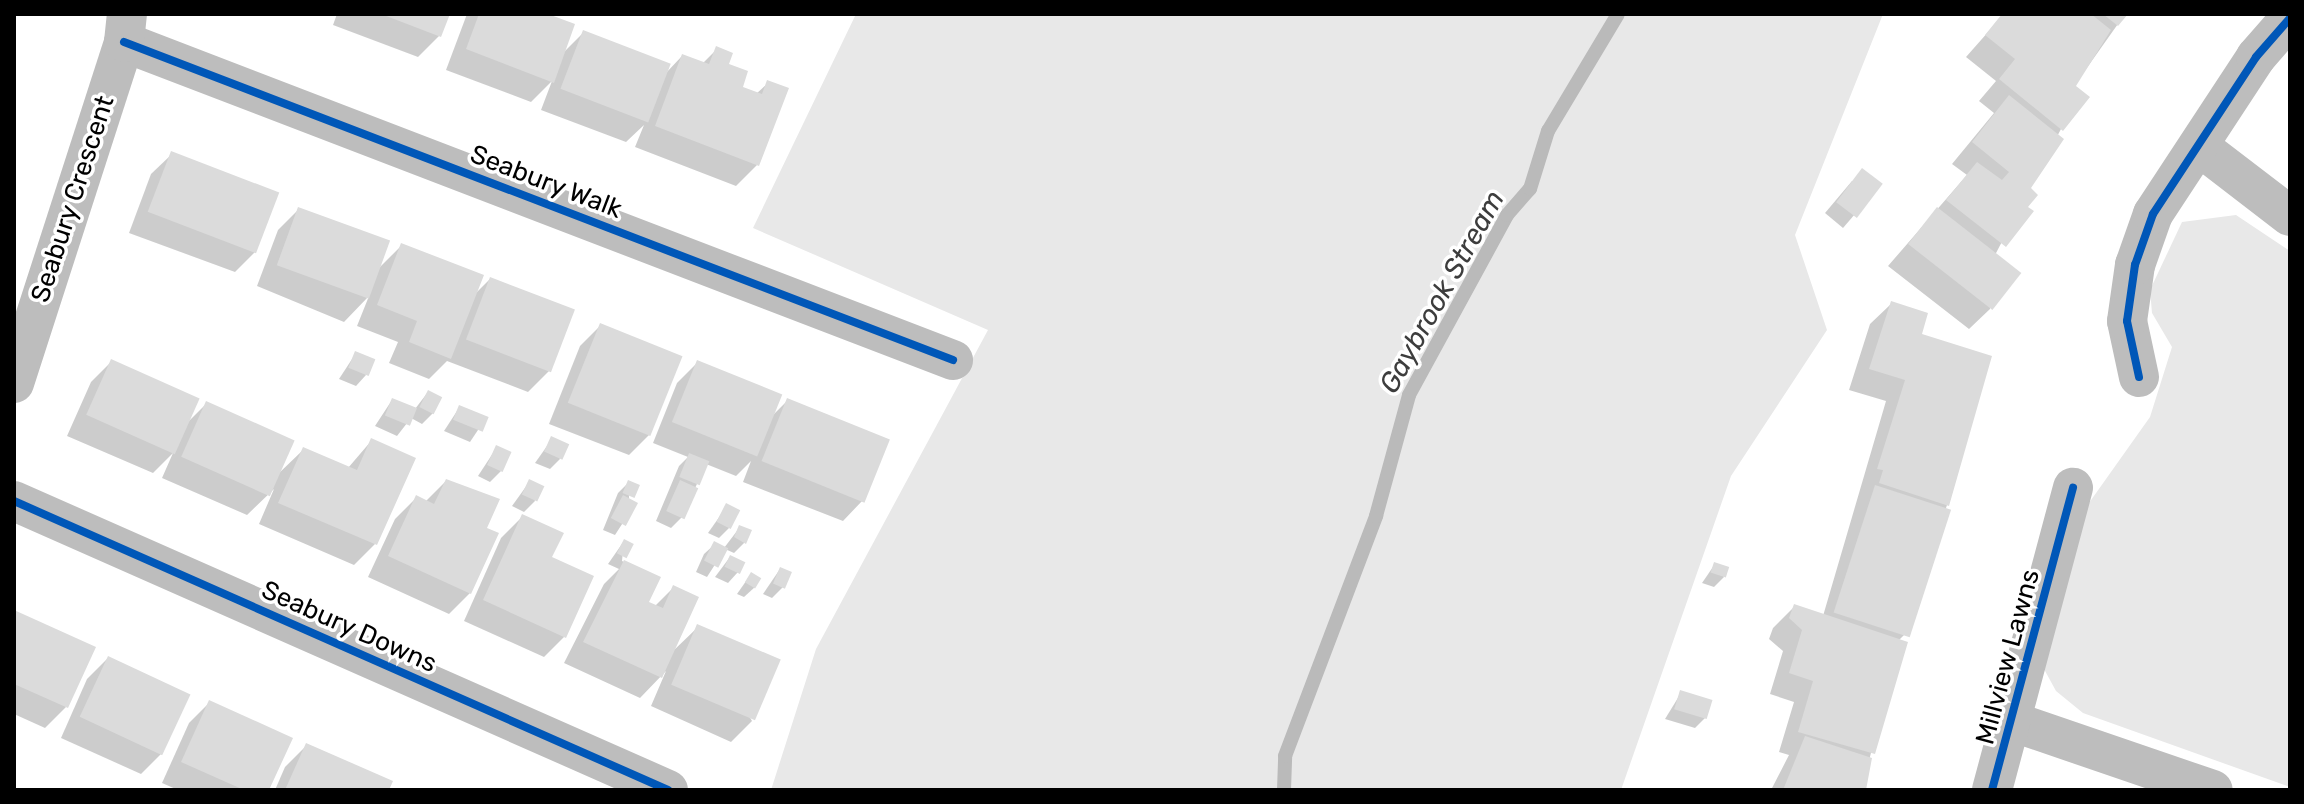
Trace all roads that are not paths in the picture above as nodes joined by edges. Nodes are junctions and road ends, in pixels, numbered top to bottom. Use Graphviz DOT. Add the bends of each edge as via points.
graph roads {
  1 [pos="2290,18"];
  2 [pos="126,28"];
  3 [pos="2200,147"];
  4 [pos="2290,216"];
  5 [pos="953,360"];
  6 [pos="2139,377"];
  7 [pos="14,383"];
  8 [pos="2073,488"];
  9 [pos="14,501"];
  10 [pos="2014,722"];
  11 [pos="668,790"];
  12 [pos="1992,790"];
  13 [pos="2213,790"];
  1 -- 3 [label="street" via="2256,57"];
  2 -- 5 [label="street, Seabury Walk"];
  2 -- 7 [label="street, Seabury Crescent"];
  3 -- 4 [label="street"];
  3 -- 6 [label="street" via="2153,214 2135,265 2127,321"];
  8 -- 10 [label="street, Millview Lawns"];
  9 -- 11 [label="street, Seabury Downs"];
  10 -- 12 [label="street, Millview Lawns"];
  10 -- 13 [label="street, Millview Lawns"];
}
